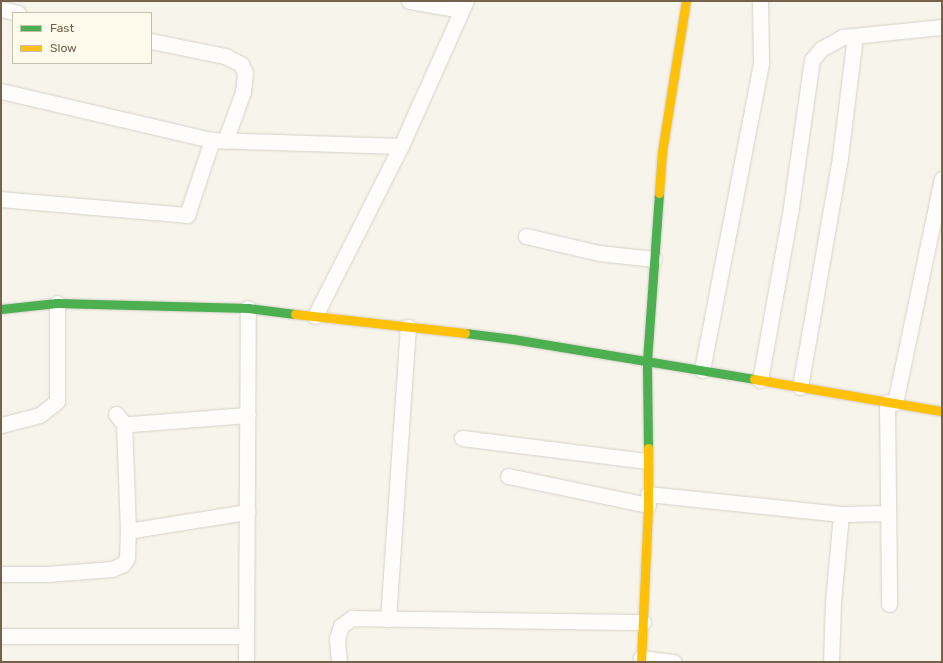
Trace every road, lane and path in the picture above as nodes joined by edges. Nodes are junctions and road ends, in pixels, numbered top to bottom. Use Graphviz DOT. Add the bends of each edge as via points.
graph roads {
  1 [pos="409,1"];
  2 [pos="686,1"];
  3 [pos="760,1"];
  4 [pos="463,6"];
  5 [pos="1,10"];
  6 [pos="12,12"];
  7 [pos="942,27"];
  8 [pos="855,36"];
  9 [pos="152,41"];
  10 [pos="1,91"];
  11 [pos="218,141"];
  12 [pos="401,146"];
  13 [pos="942,179"];
  14 [pos="1,199"];
  15 [pos="526,236"];
  16 [pos="654,259"];
  17 [pos="57,303"];
  18 [pos="248,308"];
  19 [pos="1,309"];
  20 [pos="315,316"];
  21 [pos="408,327"];
  22 [pos="647,361"];
  23 [pos="702,370"];
  24 [pos="760,380"];
  25 [pos="800,387"];
  26 [pos="891,403"];
  27 [pos="942,411"];
  28 [pos="248,415"];
  29 [pos="1,425"];
  30 [pos="462,438"];
  31 [pos="646,461"];
  32 [pos="508,476"];
  33 [pos="648,499"];
  34 [pos="247,512"];
  35 [pos="887,513"];
  36 [pos="841,514"];
  37 [pos="128,531"];
  38 [pos="1,574"];
  39 [pos="889,604"];
  40 [pos="388,619"];
  41 [pos="643,622"];
  42 [pos="1,636"];
  43 [pos="244,636"];
  44 [pos="641,660"];
  45 [pos="246,662"];
  46 [pos="339,662"];
  47 [pos="674,662"];
  48 [pos="831,662"];
  1 -- 4 [label="street"];
  2 -- 16 [label="street" via="662,152"];
  3 -- 23 [label="street" via="760,63"];
  4 -- 12 [label="street"];
  5 -- 6 [label="street"];
  7 -- 8 [label="street"];
  8 -- 24 [label="street" via="843,37 821,49 812,60 791,207"];
  8 -- 25 [label="street" via="840,157"];
  9 -- 11 [label="street" via="225,56 241,64 245,74 243,92"];
  10 -- 11 [label="street"];
  11 -- 12 [label="street"];
  11 -- 14 [label="street" via="187,215"];
  12 -- 20 [label="street"];
  13 -- 26 [label="street"];
  15 -- 16 [label="street" via="599,253"];
  16 -- 22 [label="street"];
  17 -- 18 [label="street"];
  17 -- 19 [label="street"];
  17 -- 29 [label="street" via="57,401 40,414"];
  18 -- 20 [label="street"];
  18 -- 28 [label="street"];
  20 -- 21 [label="street"];
  21 -- 22 [label="street" via="512,339"];
  21 -- 40 [label="street"];
  22 -- 23 [label="street"];
  22 -- 31 [label="street"];
  23 -- 24 [label="street"];
  24 -- 25 [label="street"];
  25 -- 26 [label="street"];
  26 -- 27 [label="street"];
  26 -- 35 [label="street"];
  28 -- 34 [label="street"];
  28 -- 37 [label="street" via="120,419"];
  30 -- 31 [label="street"];
  31 -- 33 [label="street"];
  32 -- 33 [label="street"];
  33 -- 36 [label="street"];
  33 -- 41 [label="street"];
  34 -- 37 [label="street"];
  34 -- 43 [label="street"];
  35 -- 36 [label="street"];
  35 -- 39 [label="street"];
  36 -- 48 [label="street" via="833,602"];
  37 -- 38 [label="street" via="127,558 118,567 47,574"];
  40 -- 41 [label="street"];
  40 -- 46 [label="street" via="352,618 341,626 337,639"];
  41 -- 44 [label="street"];
  42 -- 43 [label="street"];
  43 -- 45 [label="street"];
  44 -- 47 [label="street"];
}
